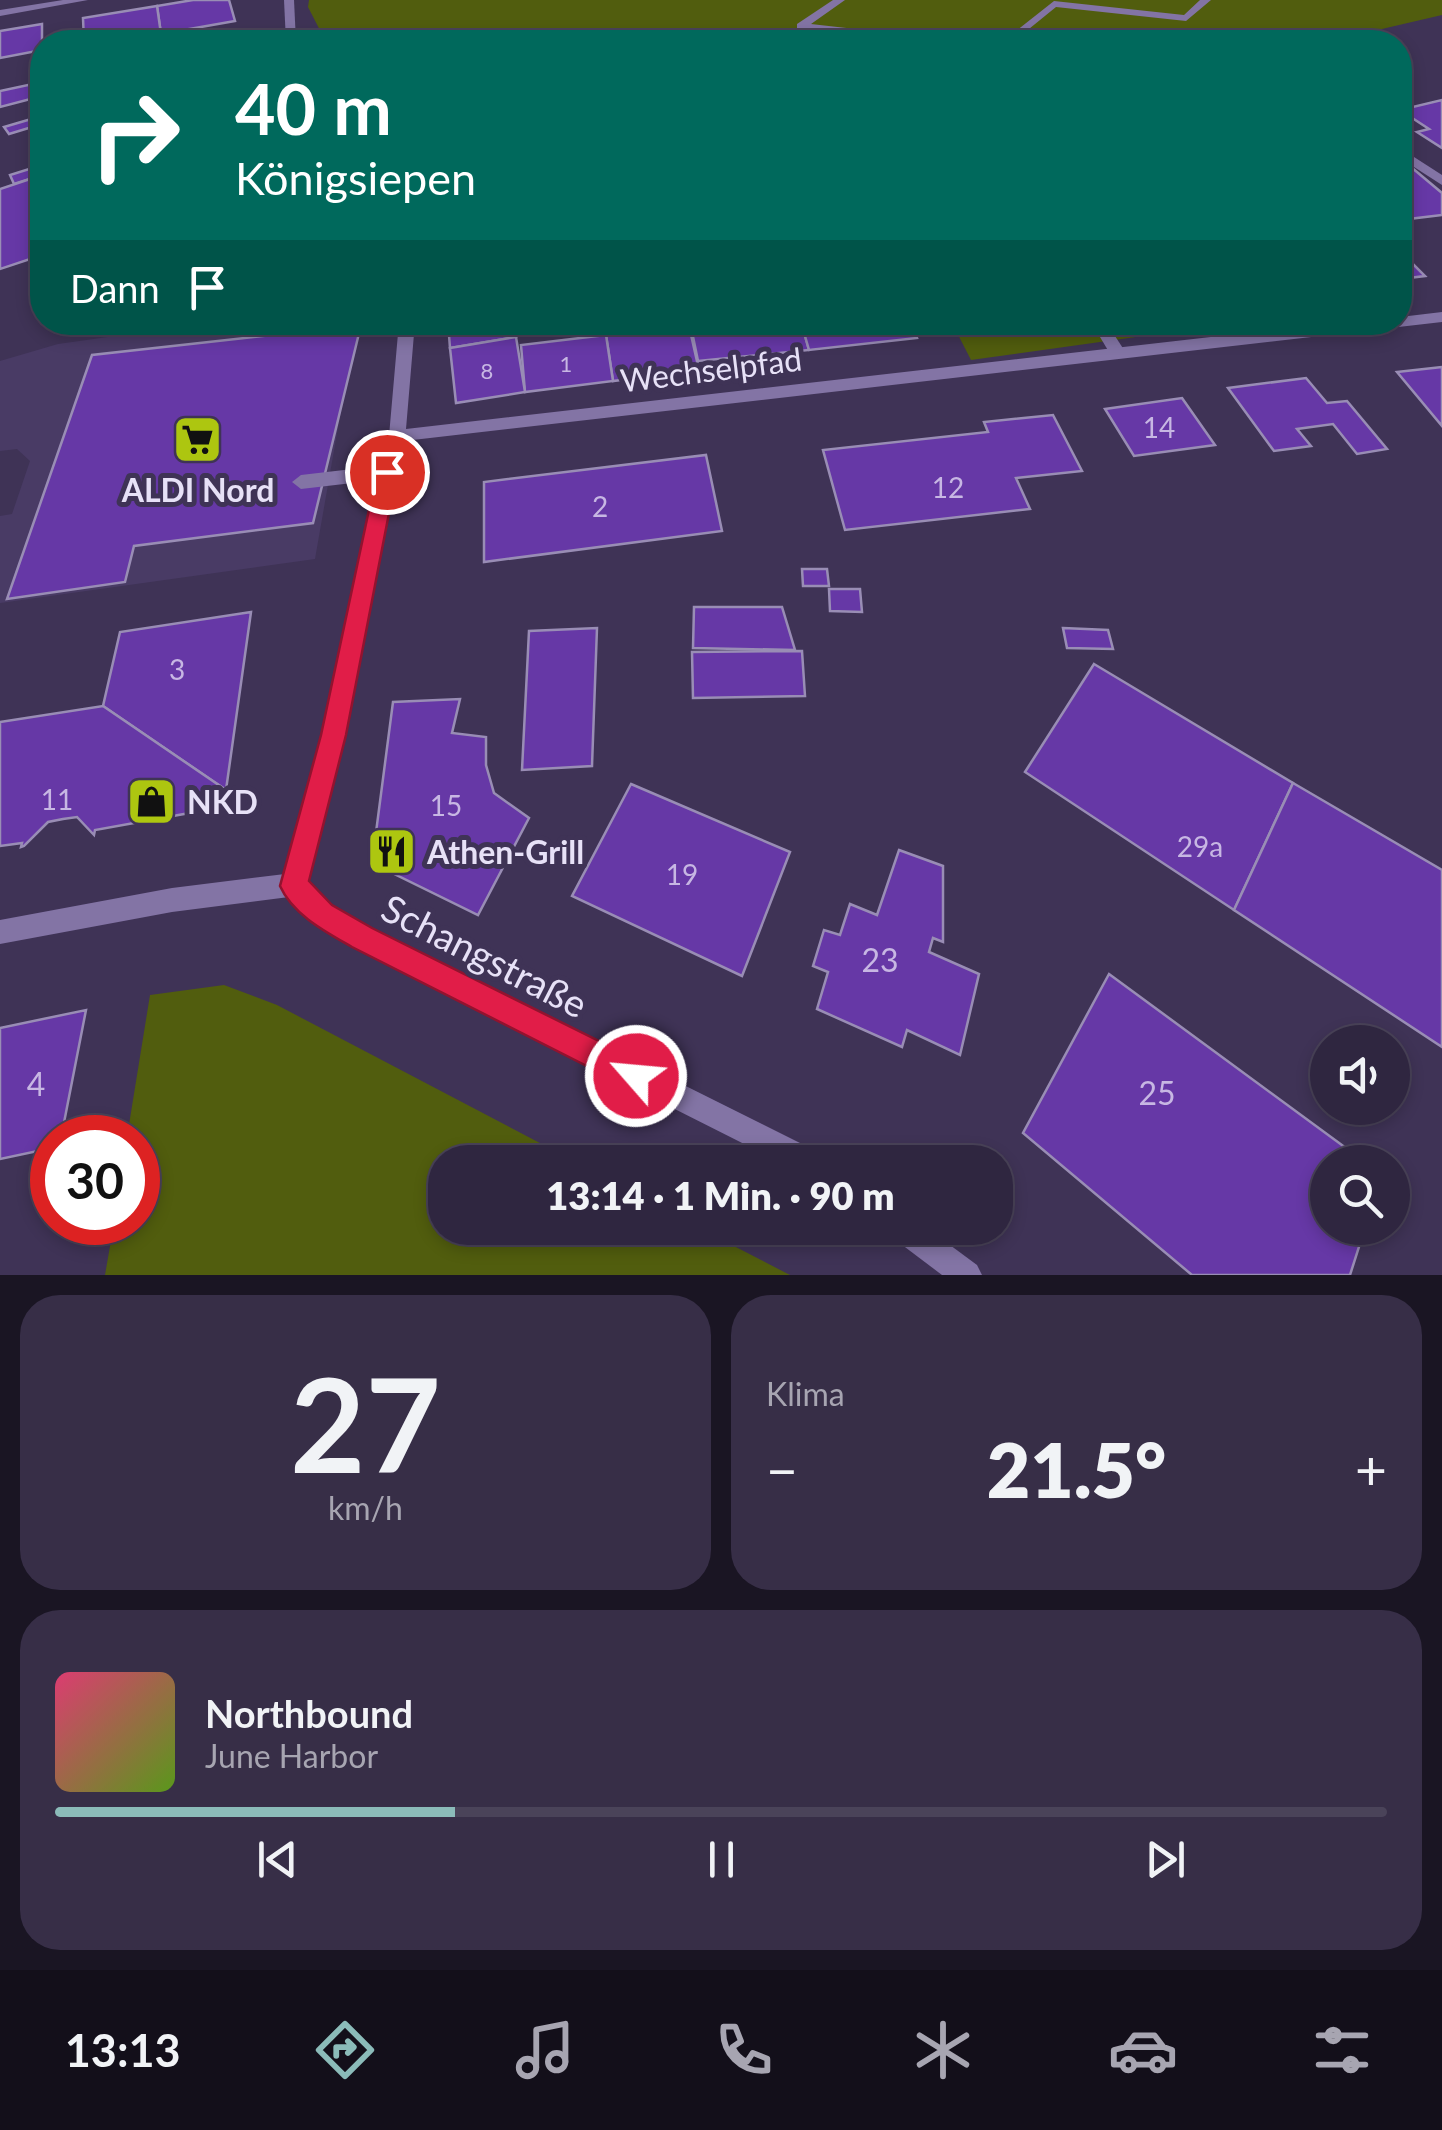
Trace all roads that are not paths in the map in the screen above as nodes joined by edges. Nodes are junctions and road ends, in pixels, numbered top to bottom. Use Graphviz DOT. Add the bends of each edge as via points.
graph roads {
  1 [pos="83,0"];
  2 [pos="289,0"];
  3 [pos="840,0"];
  4 [pos="1206,0"];
  5 [pos="0,14"];
  6 [pos="290,30"];
  7 [pos="837,30"];
  8 [pos="1022,30"];
  9 [pos="1412,160"];
  10 [pos="1442,181"];
  11 [pos="1442,317"];
  12 [pos="1412,321"];
  13 [pos="406,335"];
  14 [pos="1106,335"];
  15 [pos="1229,335"];
  16 [pos="1269,335"];
  17 [pos="1232,339"];
  18 [pos="1118,353"];
  19 [pos="397,436"];
  20 [pos="387,472"];
  21 [pos="301,482"];
  22 [pos="294,886"];
  23 [pos="0,932"];
  24 [pos="774,1145"];
  25 [pos="927,1245"];
  26 [pos="967,1275"];
  1 -- 5 [label="street"];
  2 -- 6 [label="street"];
  3 -- 7 [label="street" via="801,26"];
  4 -- 8 [label="street" via="1186,18 1054,4"];
  9 -- 10 [label="street"];
  11 -- 12 [label="street"];
  13 -- 19 [label="street"];
  14 -- 18 [label="street"];
  15 -- 17 [label="street"];
  16 -- 17 [label="street, Wechselpfad"];
  17 -- 18 [label="street, Wechselpfad"];
  18 -- 19 [label="street, Wechselpfad"];
  19 -- 20 [label="street"];
  20 -- 21 [label="street"];
  20 -- 22 [label="street" via="334,735"];
  22 -- 23 [label="street" via="172,900"];
  22 -- 24 [label="street, Schangstraße" via="322,914 362,938"];
  25 -- 26 [label="street"];
}
